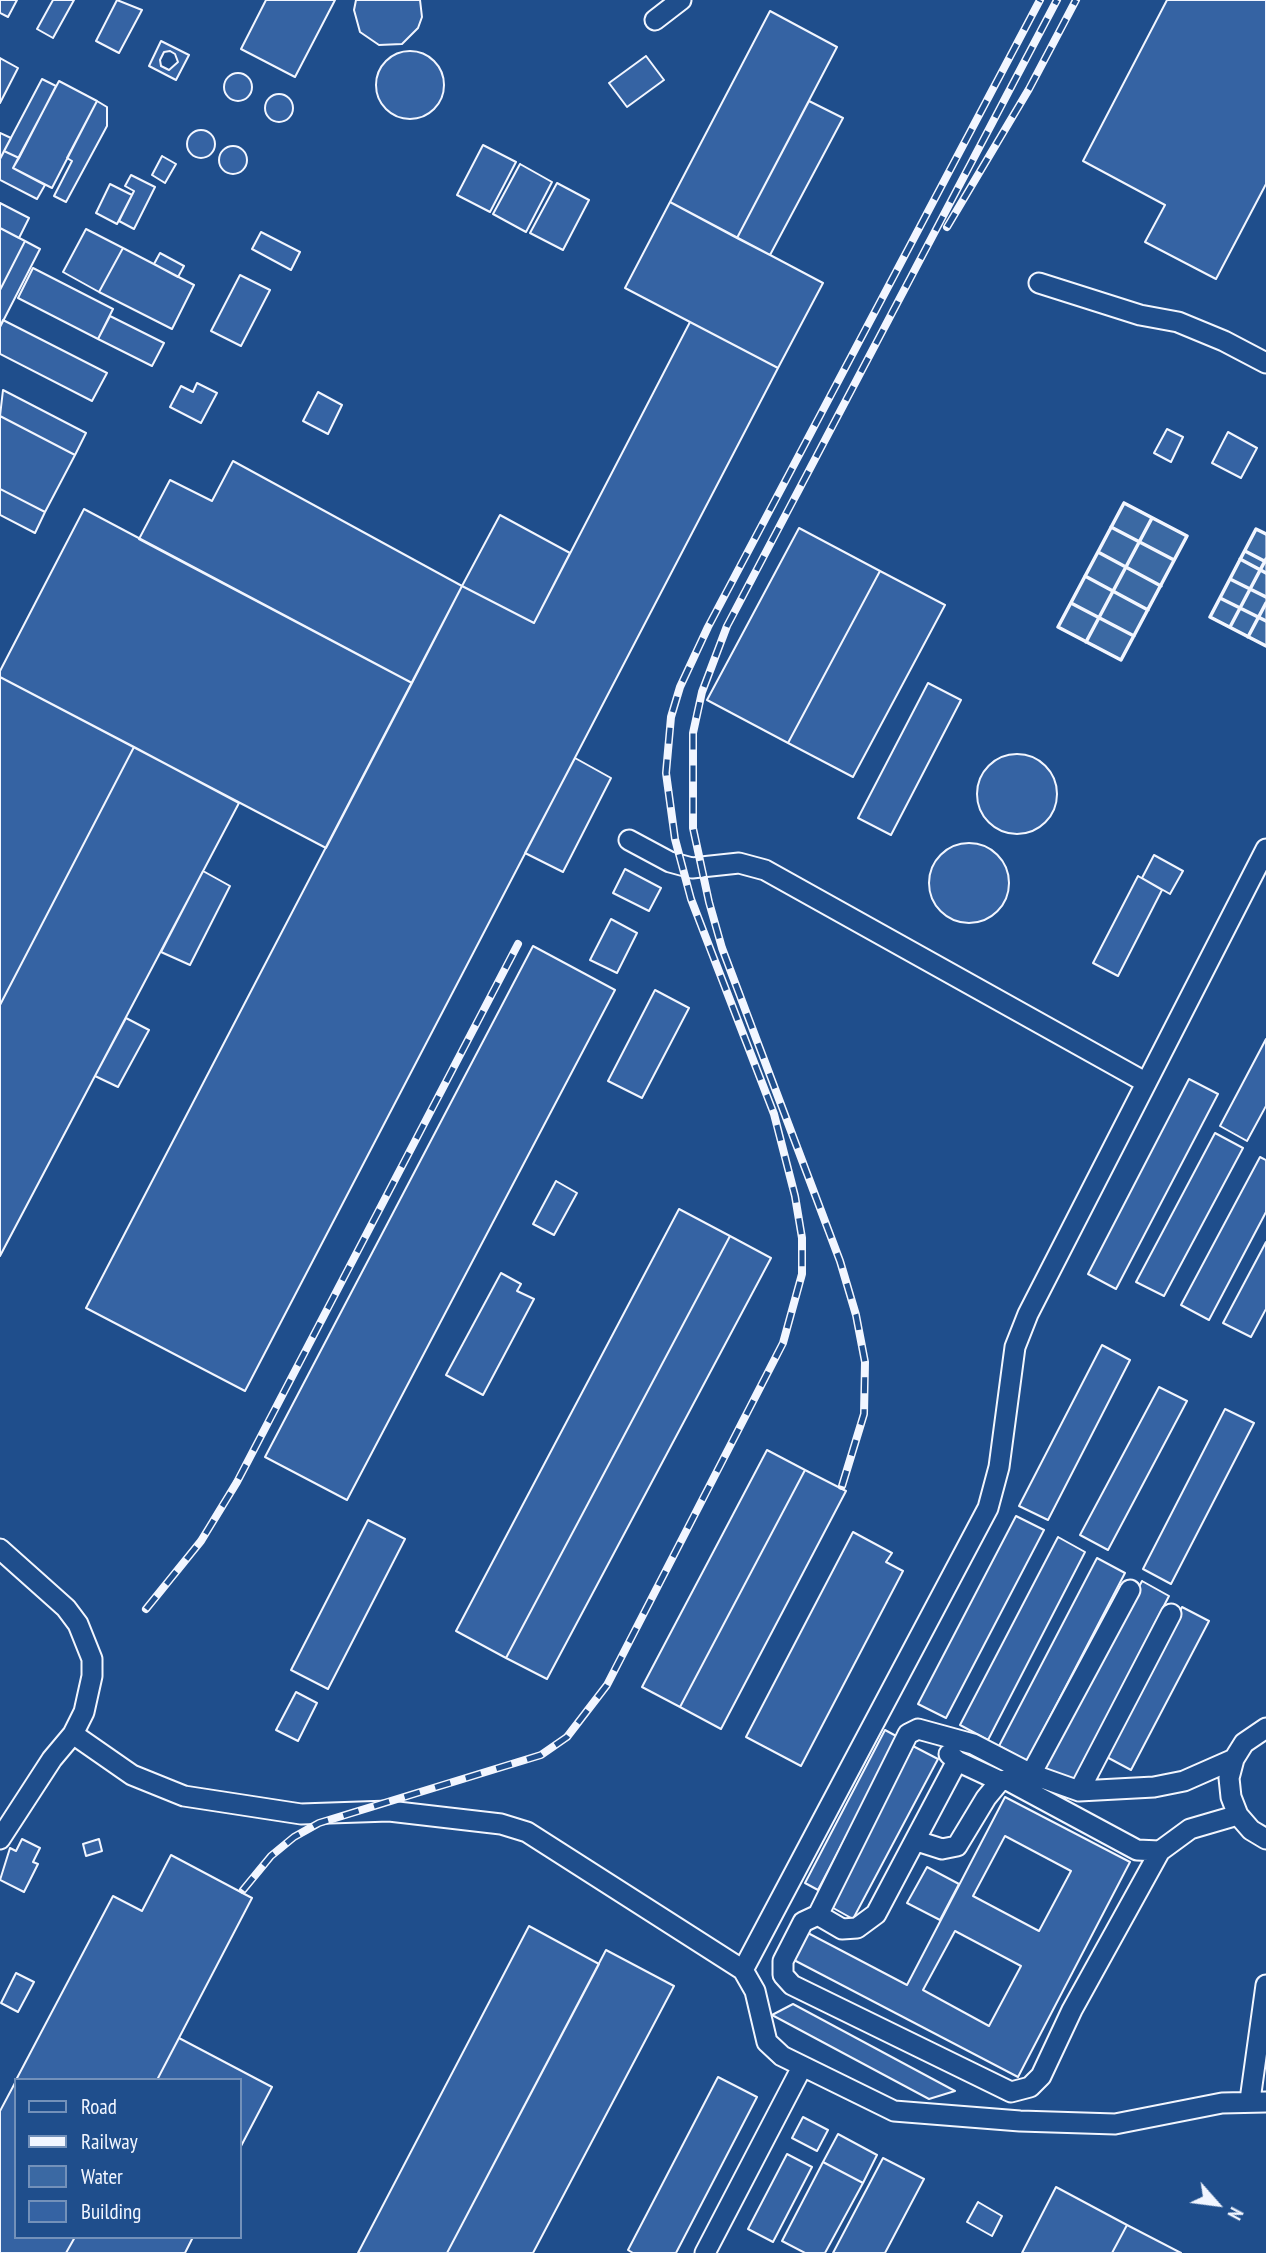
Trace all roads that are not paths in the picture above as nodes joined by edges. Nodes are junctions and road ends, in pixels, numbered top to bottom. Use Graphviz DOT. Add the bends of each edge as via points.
graph roads {
  1 [pos="681,0"];
  2 [pos="655,20"];
  3 [pos="1039,283"];
  4 [pos="1266,363"];
  5 [pos="629,840"];
  6 [pos="1266,849"];
  7 [pos="1145,1082"];
  8 [pos="0,1549"];
  9 [pos="1130,1590"];
  10 [pos="1171,1614"];
  11 [pos="1266,1715"];
  12 [pos="1266,1728"];
  13 [pos="73,1734"];
  14 [pos="949,1737"];
  15 [pos="1239,1751"];
  16 [pos="957,1761"];
  17 [pos="1031,1774"];
  18 [pos="1000,1781"];
  19 [pos="1079,1791"];
  20 [pos="1238,1815"];
  21 [pos="0,1839"];
  22 [pos="1266,1839"];
  23 [pos="916,1841"];
  24 [pos="1160,1851"];
  25 [pos="818,1915"];
  26 [pos="743,1970"];
  27 [pos="1266,1985"];
  28 [pos="802,2067"];
  29 [pos="1258,2101"];
  30 [pos="705,2253"];
  1 -- 2 [label="street"];
  3 -- 4 [label="street" via="1178,323"];
  5 -- 7 [label="street" via="692,868 739,863 765,870"];
  6 -- 7 [label="street"];
  7 -- 26 [label="street" via="1015,1347 999,1467 988,1508"];
  8 -- 13 [label="street" via="66,1608 87,1640 92,1659 90,1691"];
  9 -- 17 [label="street"];
  10 -- 19 [label="street"];
  11 -- 15 [label="street"];
  12 -- 15 [label="street"];
  13 -- 21 [label="street"];
  13 -- 26 [label="street" via="132,1775 184,1796 301,1814 389,1811 501,1824 527,1832"];
  14 -- 16 [label="street" via="948,1751"];
  14 -- 17 [label="street"];
  14 -- 25 [label="street" via="918,1728 908,1734"];
  15 -- 19 [label="street" via="1184,1782"];
  15 -- 20 [label="street" via="1229,1778"];
  16 -- 18 [label="street"];
  16 -- 23 [label="street"];
  17 -- 19 [label="street"];
  18 -- 23 [label="street" via="957,1846 942,1849"];
  18 -- 24 [label="street" via="1013,1781 1137,1850"];
  20 -- 22 [label="street"];
  20 -- 24 [label="street" via="1190,1829"];
  23 -- 25 [label="street" via="876,1914 857,1928 842,1929"];
  24 -- 25 [label="street" via="1041,2076 1024,2091 1012,2092 792,1985 783,1975 783,1961 803,1922"];
  26 -- 28 [label="street" via="755,1991 767,2042"];
  27 -- 29 [label="street"];
  28 -- 29 [label="street" via="894,2111 1020,2121 1115,2123"];
  28 -- 30 [label="street"];
}
